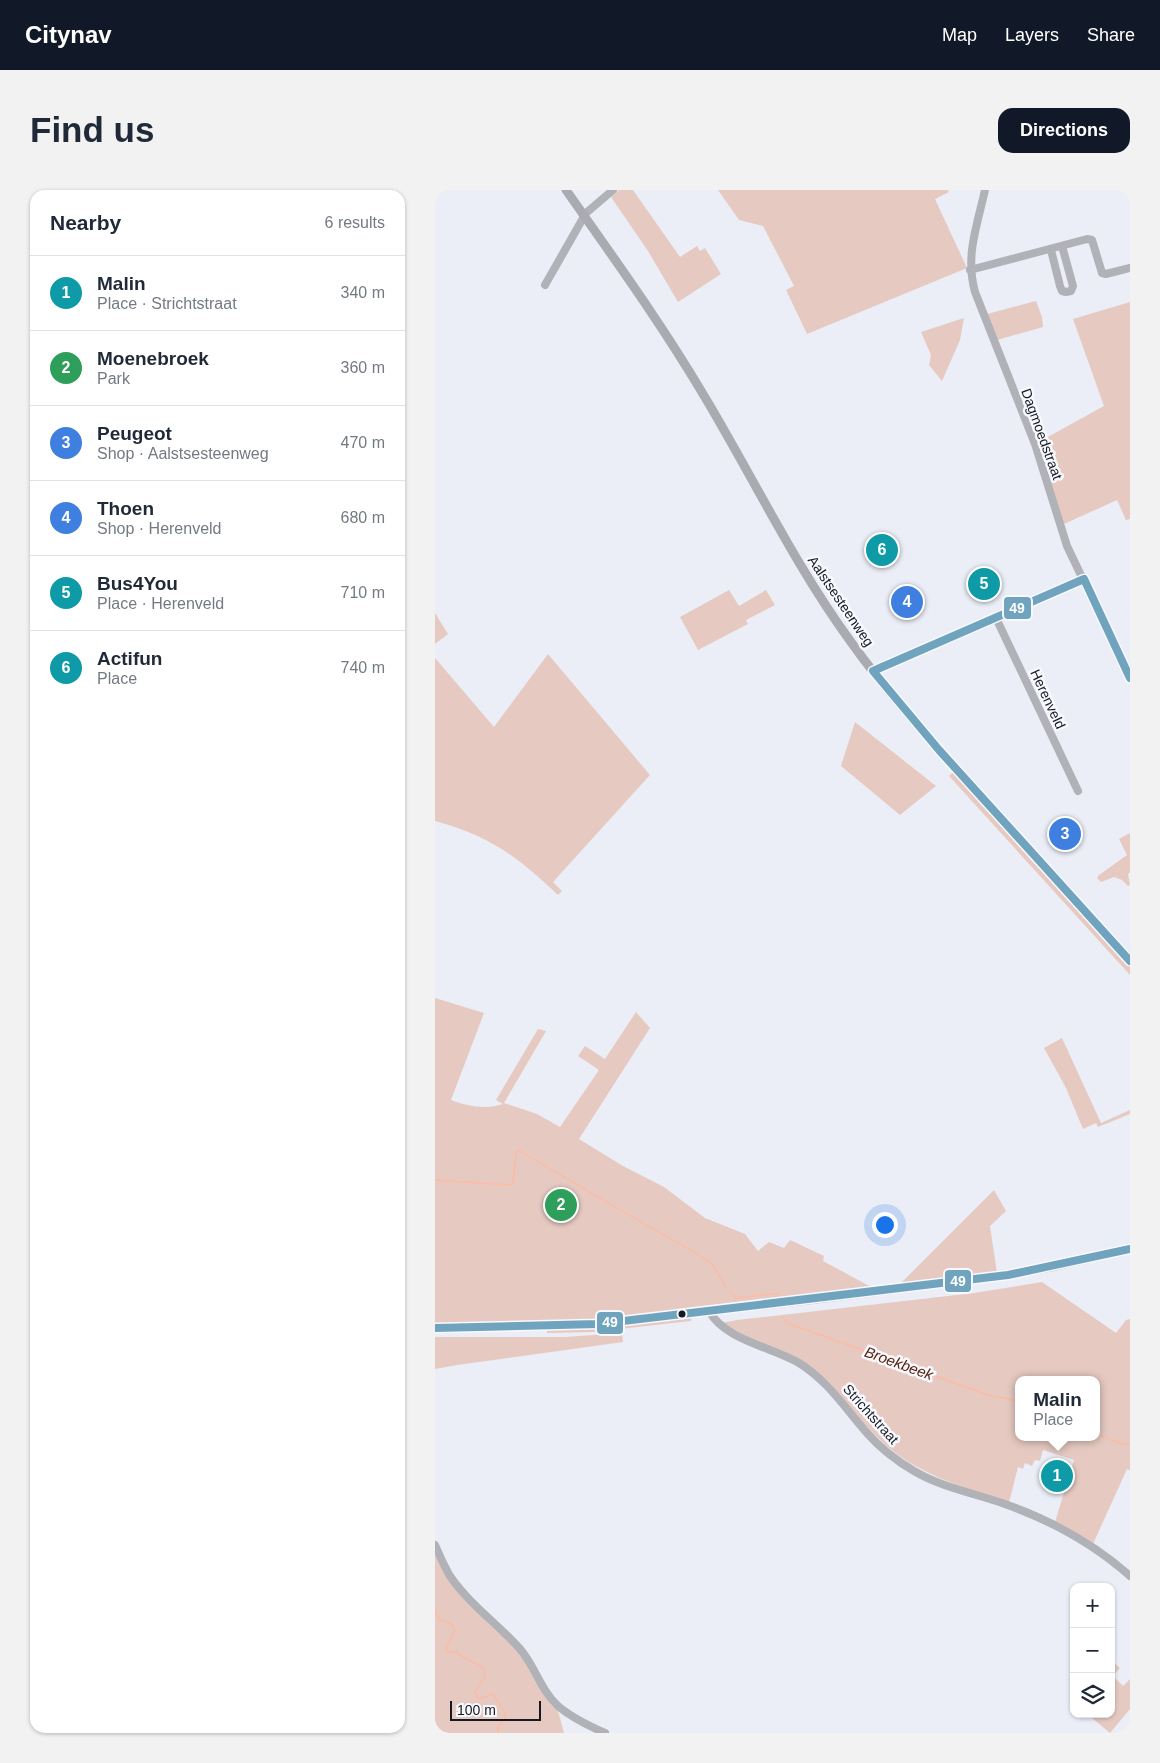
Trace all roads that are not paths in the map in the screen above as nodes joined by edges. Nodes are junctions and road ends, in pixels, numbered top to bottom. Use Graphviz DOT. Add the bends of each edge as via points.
graph roads {
  1 [pos="566,190"];
  2 [pos="613,190"];
  3 [pos="985,190"];
  4 [pos="584,216"];
  5 [pos="1061,246"];
  6 [pos="1051,250"];
  7 [pos="1130,268"];
  8 [pos="970,270"];
  9 [pos="545,285"];
  10 [pos="1084,579"];
  11 [pos="996,618"];
  12 [pos="873,671"];
  13 [pos="1130,678"];
  14 [pos="1078,791"];
  15 [pos="1130,961"];
  16 [pos="1130,1250"];
  17 [pos="709,1311"];
  18 [pos="435,1328"];
  19 [pos="435,1545"];
  20 [pos="1130,1576"];
  21 [pos="605,1733"];
  1 -- 4 [label="main road, Aalstsesteenweg"];
  2 -- 4 [label="street"];
  3 -- 8 [label="street, Dagmoedstraat" via="971,249"];
  4 -- 9 [label="street"];
  4 -- 12 [label="main road, Aalstsesteenweg" via="703,393 811,583"];
  5 -- 6 [label="street"];
  5 -- 6 [label="street" via="1073,286 1071,291 1062,292"];
  5 -- 7 [label="street" via="1092,240 1102,272 1106,274"];
  6 -- 8 [label="street"];
  8 -- 10 [label="street, Dagmoedstraat" via="975,292 1035,444 1067,546"];
  10 -- 11 [label="street"];
  10 -- 13 [label="street, Dagmoedstraat"];
  11 -- 12 [label="street"];
  11 -- 14 [label="street, Herenveld"];
  12 -- 15 [label="main road, Aalstsesteenweg" via="939,750"];
  16 -- 17 [label="main road" via="966,1281"];
  17 -- 18 [label="main road" via="598,1324"];
  17 -- 20 [label="street, Strichtstraat" via="715,1320 735,1335 787,1357 818,1377 880,1446 914,1471 1052,1524 1103,1554"];
  19 -- 21 [label="street" via="451,1578 520,1649 558,1706"];
}
